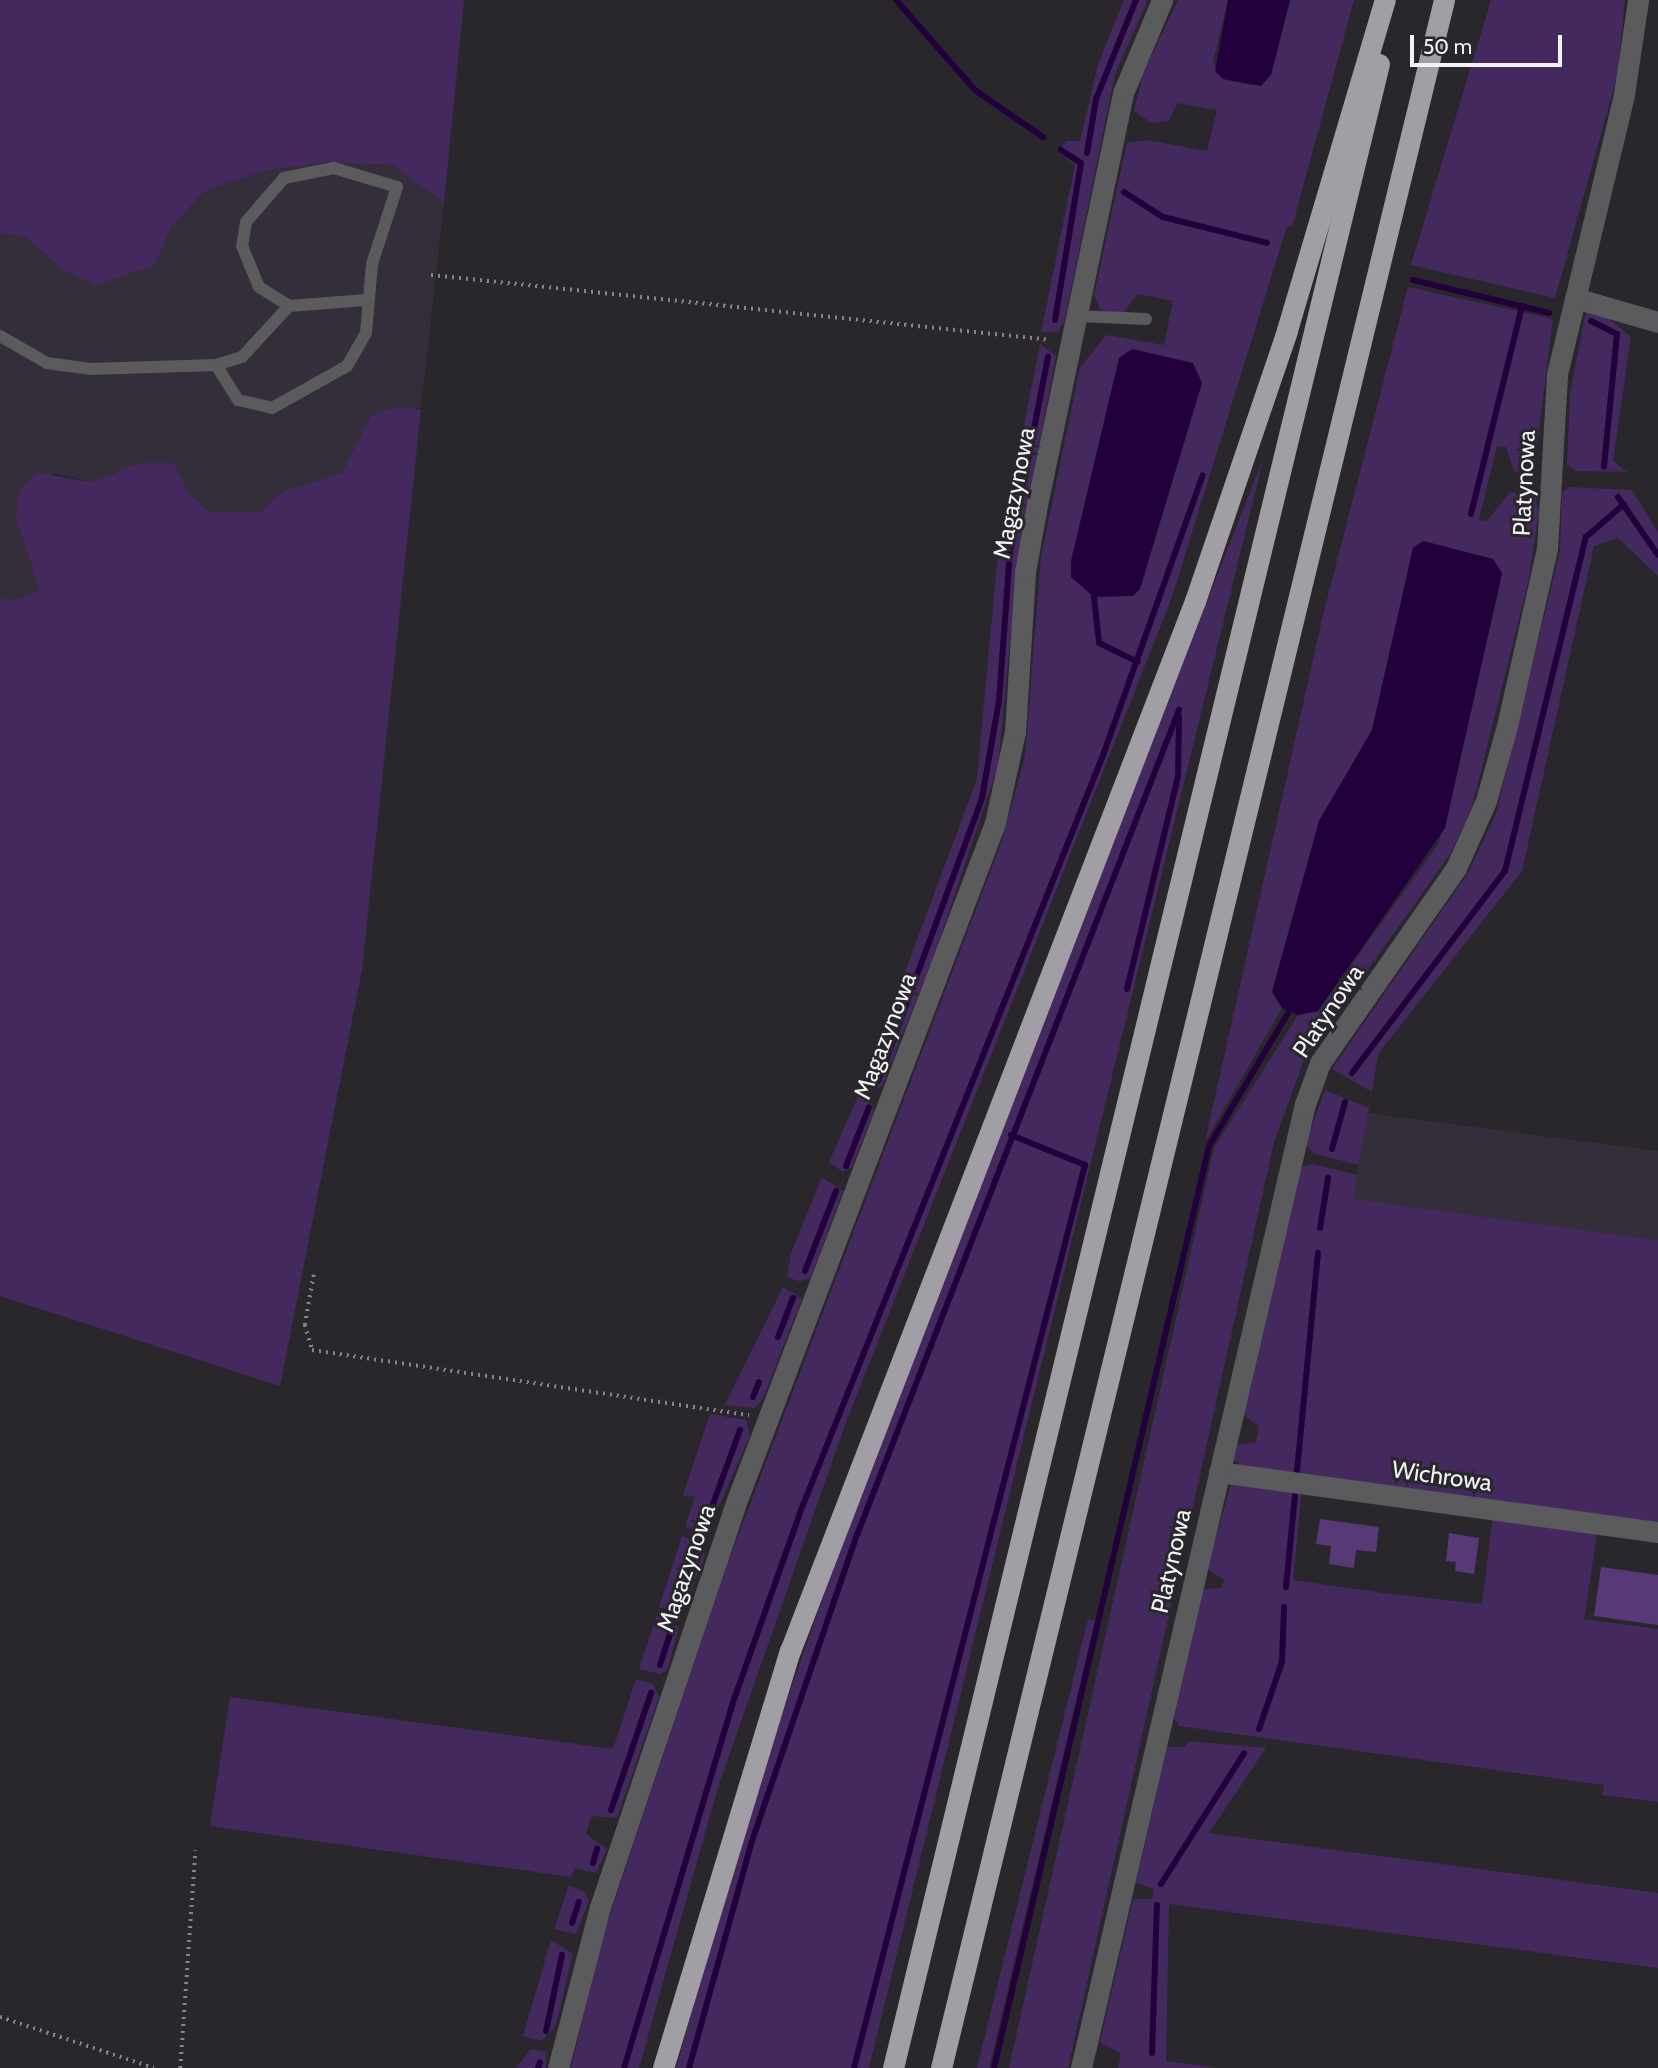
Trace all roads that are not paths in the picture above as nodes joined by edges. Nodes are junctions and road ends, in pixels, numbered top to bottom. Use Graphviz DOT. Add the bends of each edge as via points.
graph roads {
  1 [pos="1162,0"];
  2 [pos="1385,0"];
  3 [pos="1393,0"];
  4 [pos="1444,0"];
  5 [pos="1638,0"];
  6 [pos="1575,298"];
  7 [pos="366,300"];
  8 [pos="289,306"];
  9 [pos="1076,316"];
  10 [pos="1146,319"];
  11 [pos="1658,322"];
  12 [pos="0,336"];
  13 [pos="215,365"];
  14 [pos="1219,1472"];
  15 [pos="1658,1532"];
  16 [pos="558,2068"];
  17 [pos="663,2068"];
  18 [pos="893,2068"];
  19 [pos="941,2068"];
  20 [pos="1081,2068"];
  1 -- 9 [label="street, Magazynowa" via="1123,93"];
  2 -- 17 [label="highway" via="1287,330 1204,576 794,1638"];
  3 -- 18 [label="highway" via="1345,222"];
  4 -- 19 [label="highway"];
  5 -- 6 [label="street, Platynowa" via="1626,84"];
  6 -- 11 [label="street"];
  6 -- 14 [label="street, Platynowa" via="1556,374 1540,590 1486,801 1437,900 1320,1063 1290,1155"];
  7 -- 8 [label="lane"];
  7 -- 8 [label="lane" via="397,187 361,172 308,169 284,178 254,206 244,234 247,264 259,287"];
  7 -- 13 [label="lane" via="366,333 346,366 305,395 272,408 238,400"];
  8 -- 13 [label="lane" via="242,358"];
  9 -- 10 [label="lane"];
  9 -- 16 [label="street, Magazynowa" via="1025,572 1015,732 995,823 768,1419 600,1907"];
  12 -- 13 [label="lane" via="47,363 91,369"];
  14 -- 15 [label="street, Wichrowa"];
  14 -- 20 [label="street, Platynowa"];
}
